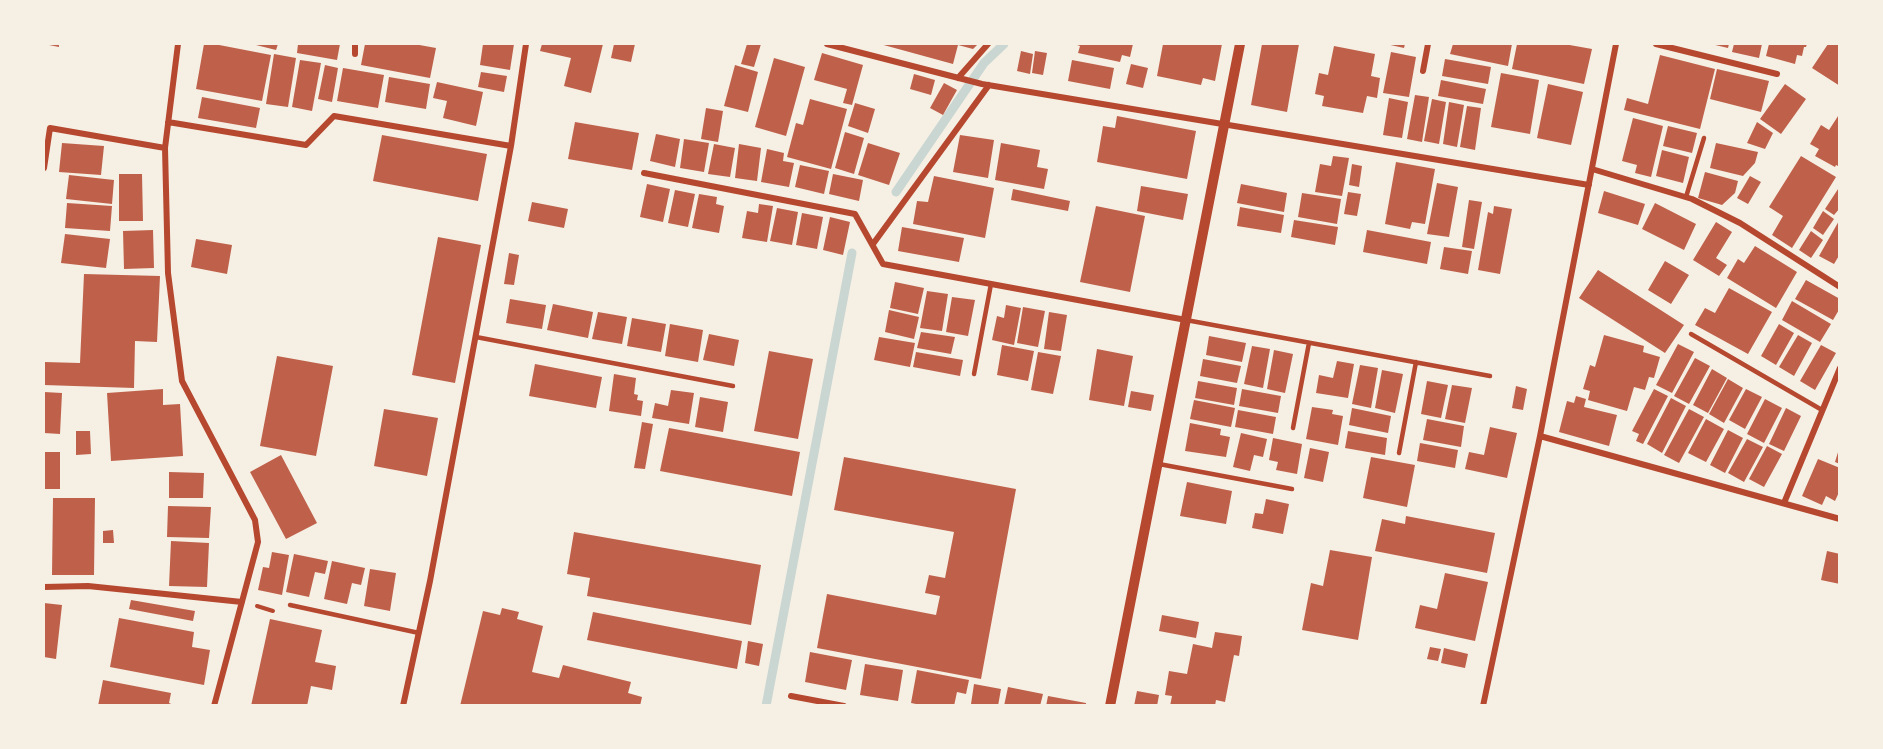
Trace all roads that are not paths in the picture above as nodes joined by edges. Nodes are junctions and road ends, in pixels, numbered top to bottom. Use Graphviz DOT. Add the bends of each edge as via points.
graph roads {
  1 [pos="178,44"];
  2 [pos="355,44"];
  3 [pos="526,44"];
  4 [pos="829,44"];
  5 [pos="988,44"];
  6 [pos="1240,44"];
  7 [pos="1428,44"];
  8 [pos="1616,44"];
  9 [pos="1656,44"];
  10 [pos="355,54"];
  11 [pos="1423,71"];
  12 [pos="1777,74"];
  13 [pos="958,78"];
  14 [pos="986,84"];
  15 [pos="168,122"];
  16 [pos="1224,123"];
  17 [pos="1704,138"];
  18 [pos="511,146"];
  19 [pos="165,148"];
  20 [pos="44,168"];
  21 [pos="1592,169"];
  22 [pos="644,173"];
  23 [pos="1589,185"];
  24 [pos="1686,197"];
  25 [pos="873,244"];
  26 [pos="991,284"];
  27 [pos="1839,287"];
  28 [pos="1186,320"];
  29 [pos="1691,334"];
  30 [pos="476,337"];
  31 [pos="1309,343"];
  32 [pos="1416,362"];
  33 [pos="1839,368"];
  34 [pos="974,374"];
  35 [pos="1490,376"];
  36 [pos="733,386"];
  37 [pos="1822,410"];
  38 [pos="1293,428"];
  39 [pos="1540,436"];
  40 [pos="1399,453"];
  41 [pos="1157,464"];
  42 [pos="1292,489"];
  43 [pos="1784,503"];
  44 [pos="1839,519"];
  45 [pos="44,587"];
  46 [pos="242,602"];
  47 [pos="290,605"];
  48 [pos="419,633"];
  49 [pos="791,696"];
  50 [pos="214,705"];
  51 [pos="403,705"];
  52 [pos="844,705"];
  53 [pos="1110,705"];
  54 [pos="1483,705"];
  1 -- 15 [label="street"];
  2 -- 10 [label="street"];
  3 -- 18 [label="street"];
  4 -- 13 [label="street"];
  5 -- 13 [label="street"];
  6 -- 16 [label="street"];
  7 -- 11 [label="street"];
  8 -- 21 [label="street"];
  9 -- 12 [label="street"];
  13 -- 14 [label="street"];
  14 -- 16 [label="street"];
  14 -- 25 [label="street"];
  15 -- 18 [label="street" via="306,145 334,116"];
  15 -- 19 [label="street"];
  16 -- 23 [label="street"];
  16 -- 28 [label="street"];
  17 -- 24 [label="lane"];
  18 -- 30 [label="street"];
  19 -- 20 [label="street" via="50,128"];
  19 -- 46 [label="street" via="168,273 182,381 255,520 258,542"];
  21 -- 23 [label="street"];
  21 -- 24 [label="street"];
  22 -- 25 [label="street" via="855,214"];
  23 -- 39 [label="street"];
  24 -- 27 [label="street" via="1740,223"];
  25 -- 26 [label="street" via="883,264"];
  26 -- 28 [label="street"];
  26 -- 34 [label="lane"];
  28 -- 31 [label="lane"];
  28 -- 41 [label="street"];
  29 -- 37 [label="lane"];
  30 -- 36 [label="lane"];
  30 -- 48 [label="street"];
  31 -- 32 [label="lane"];
  31 -- 38 [label="lane"];
  32 -- 35 [label="lane"];
  32 -- 40 [label="lane"];
  33 -- 37 [label="street"];
  37 -- 43 [label="street"];
  39 -- 43 [label="street"];
  39 -- 54 [label="street"];
  41 -- 42 [label="lane"];
  41 -- 53 [label="street"];
  43 -- 44 [label="street"];
  45 -- 46 [label="street" via="88,586"];
  46 -- 50 [label="street"];
  47 -- 48 [label="lane"];
  48 -- 51 [label="street"];
  49 -- 52 [label="street"];
}
